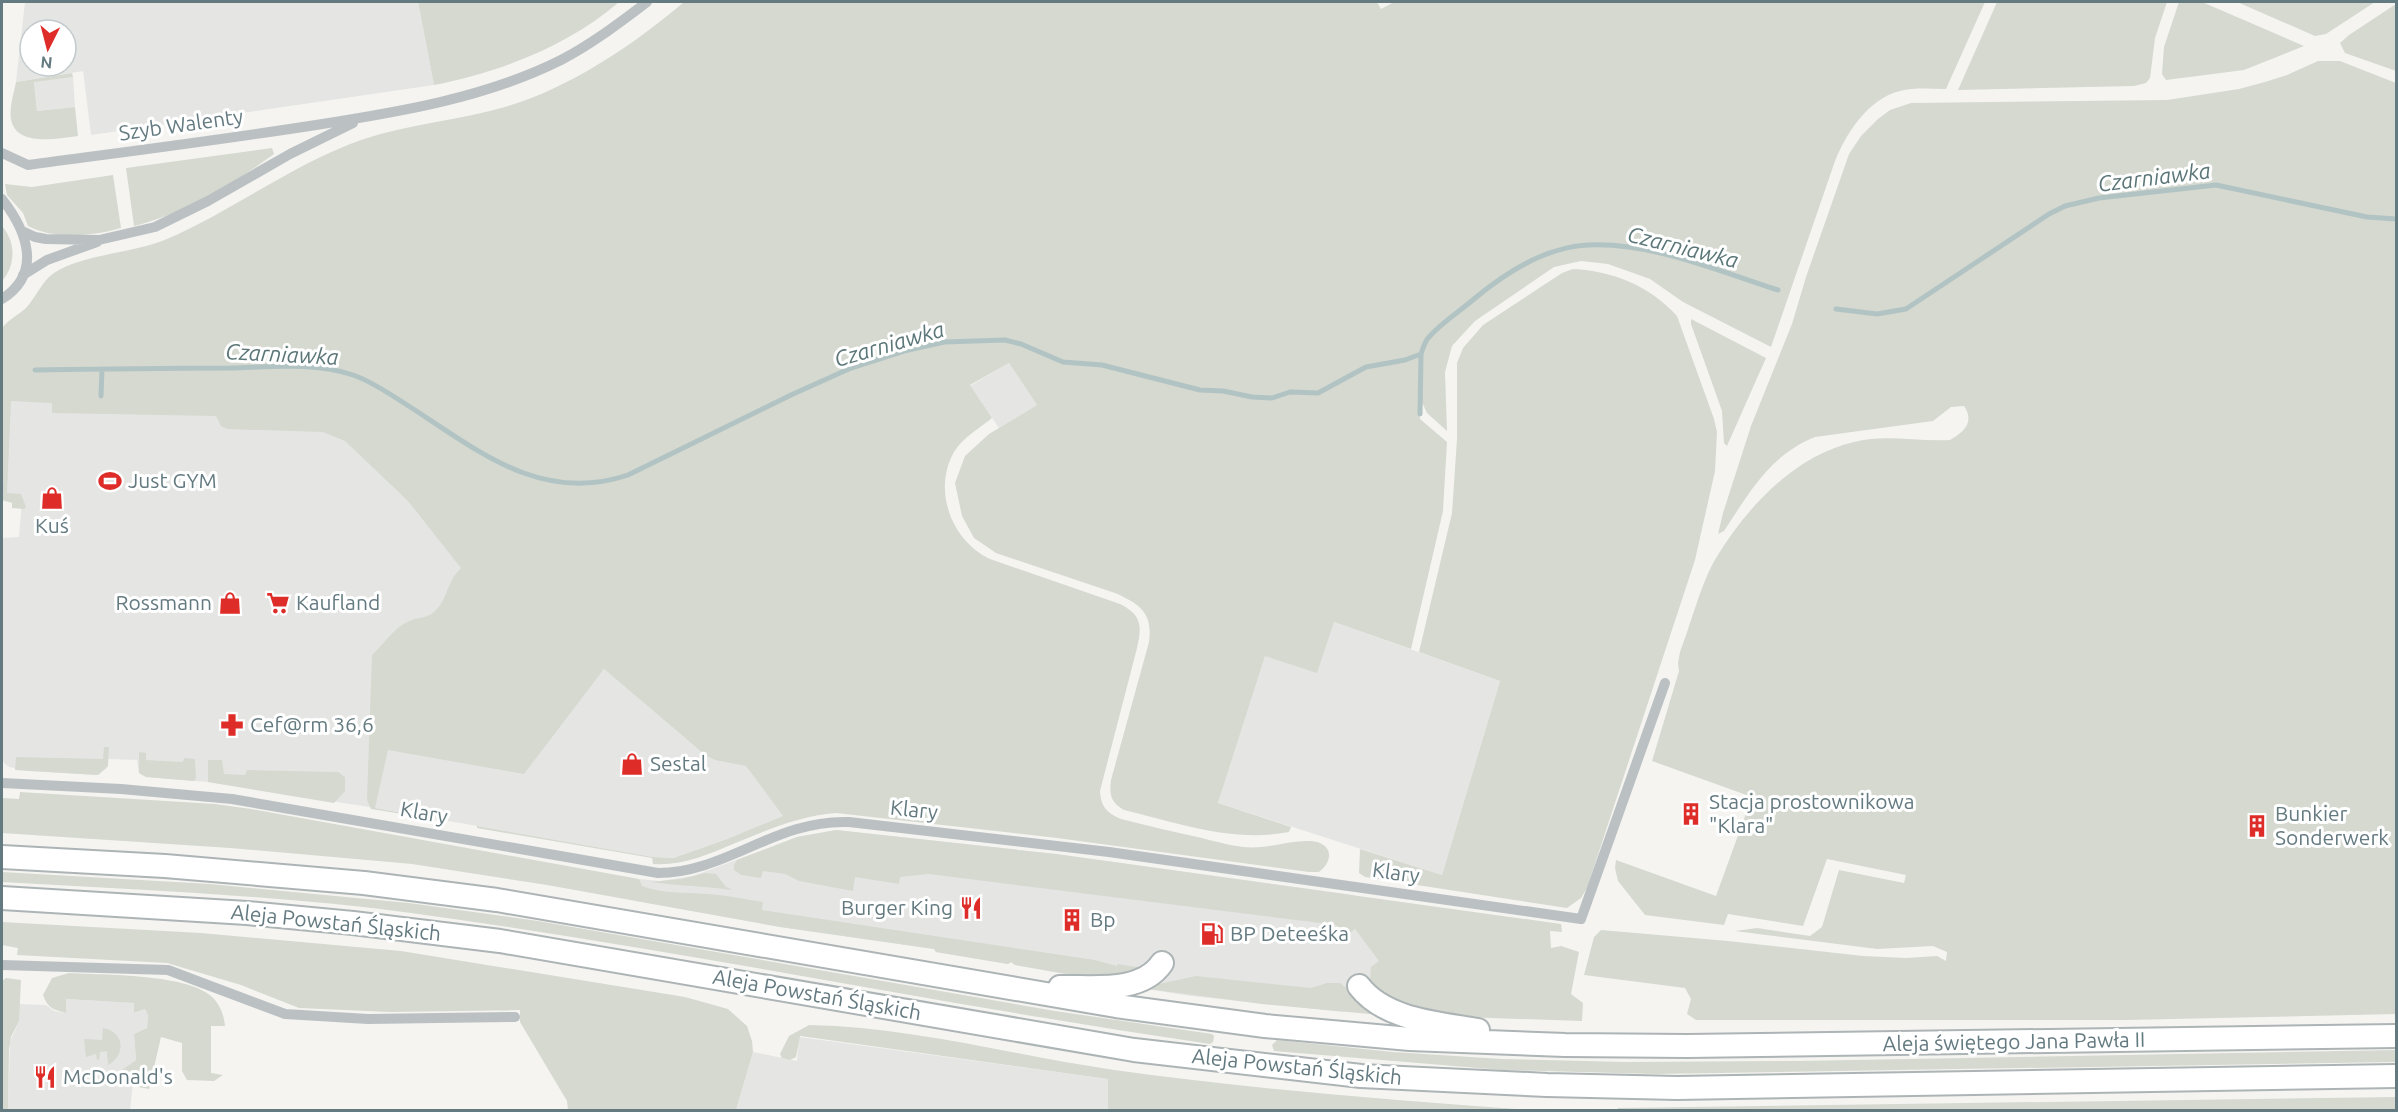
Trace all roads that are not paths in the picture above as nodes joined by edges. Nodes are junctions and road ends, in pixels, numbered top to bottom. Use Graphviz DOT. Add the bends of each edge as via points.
graph roads {
  1 [pos="647,2"];
  2 [pos="367,117"];
  3 [pos="2,153"];
  4 [pos="2,199"];
  5 [pos="6,209"];
  6 [pos="22,231"];
  7 [pos="99,240"];
  8 [pos="23,275"];
  9 [pos="2,299"];
  10 [pos="1665,683"];
  11 [pos="2,783"];
  12 [pos="2,842"];
  13 [pos="2,857"];
  14 [pos="165,866"];
  15 [pos="2,898"];
  16 [pos="122,905"];
  17 [pos="2,912"];
  18 [pos="1162,963"];
  19 [pos="2,965"];
  20 [pos="1359,986"];
  21 [pos="1005,988"];
  22 [pos="515,1017"];
  23 [pos="2397,1036"];
  24 [pos="1565,1045"];
  25 [pos="1632,1046"];
  26 [pos="2397,1076"];
  27 [pos="1632,1087"];
  1 -- 2 [label="street, Szyb Walenty" via="585,46 507,83"];
  2 -- 3 [label="street, Szyb Walenty" via="28,165"];
  2 -- 7 [label="street, Szyb Walenty" via="290,154 176,218 146,230"];
  4 -- 5 [label="street"];
  5 -- 6 [label="street"];
  6 -- 7 [label="street, Szyb Walenty" via="46,239"];
  6 -- 8 [label="street" via="27,263"];
  7 -- 8 [label="street, Szyb Walenty" via="47,260"];
  8 -- 9 [label="street, Szyb Walenty"];
  10 -- 11 [label="street, Klary" via="1581,919 1087,849 849,822 800,826 690,869 658,873 232,799"];
  12 -- 14 [label="main road"];
  13 -- 14 [label="main road, Aleja Powstań Śląskich"];
  14 -- 21 [label="main road, Aleja Powstań Śląskich" via="364,883 497,900"];
  15 -- 16 [label="main road, Aleja Powstań Śląskich"];
  16 -- 17 [label="main road"];
  16 -- 27 [label="main road, Aleja Powstań Śląskich" via="353,923 500,941 1134,1050 1361,1076"];
  18 -- 21 [label="main road" via="1150,976 1132,983"];
  19 -- 22 [label="street" via="168,970 285,1014 368,1019"];
  20 -- 24 [label="main road" via="1382,1007 1428,1021"];
  21 -- 24 [label="main road, Aleja Powstań Śląskich" via="1265,1026 1410,1039"];
  23 -- 25 [label="main road, Aleja świętego Jana Pawła II"];
  24 -- 25 [label="main road, Aleja Powstań Śląskich"];
  26 -- 27 [label="main road, Aleja świętego Jana Pawła II"];
}
